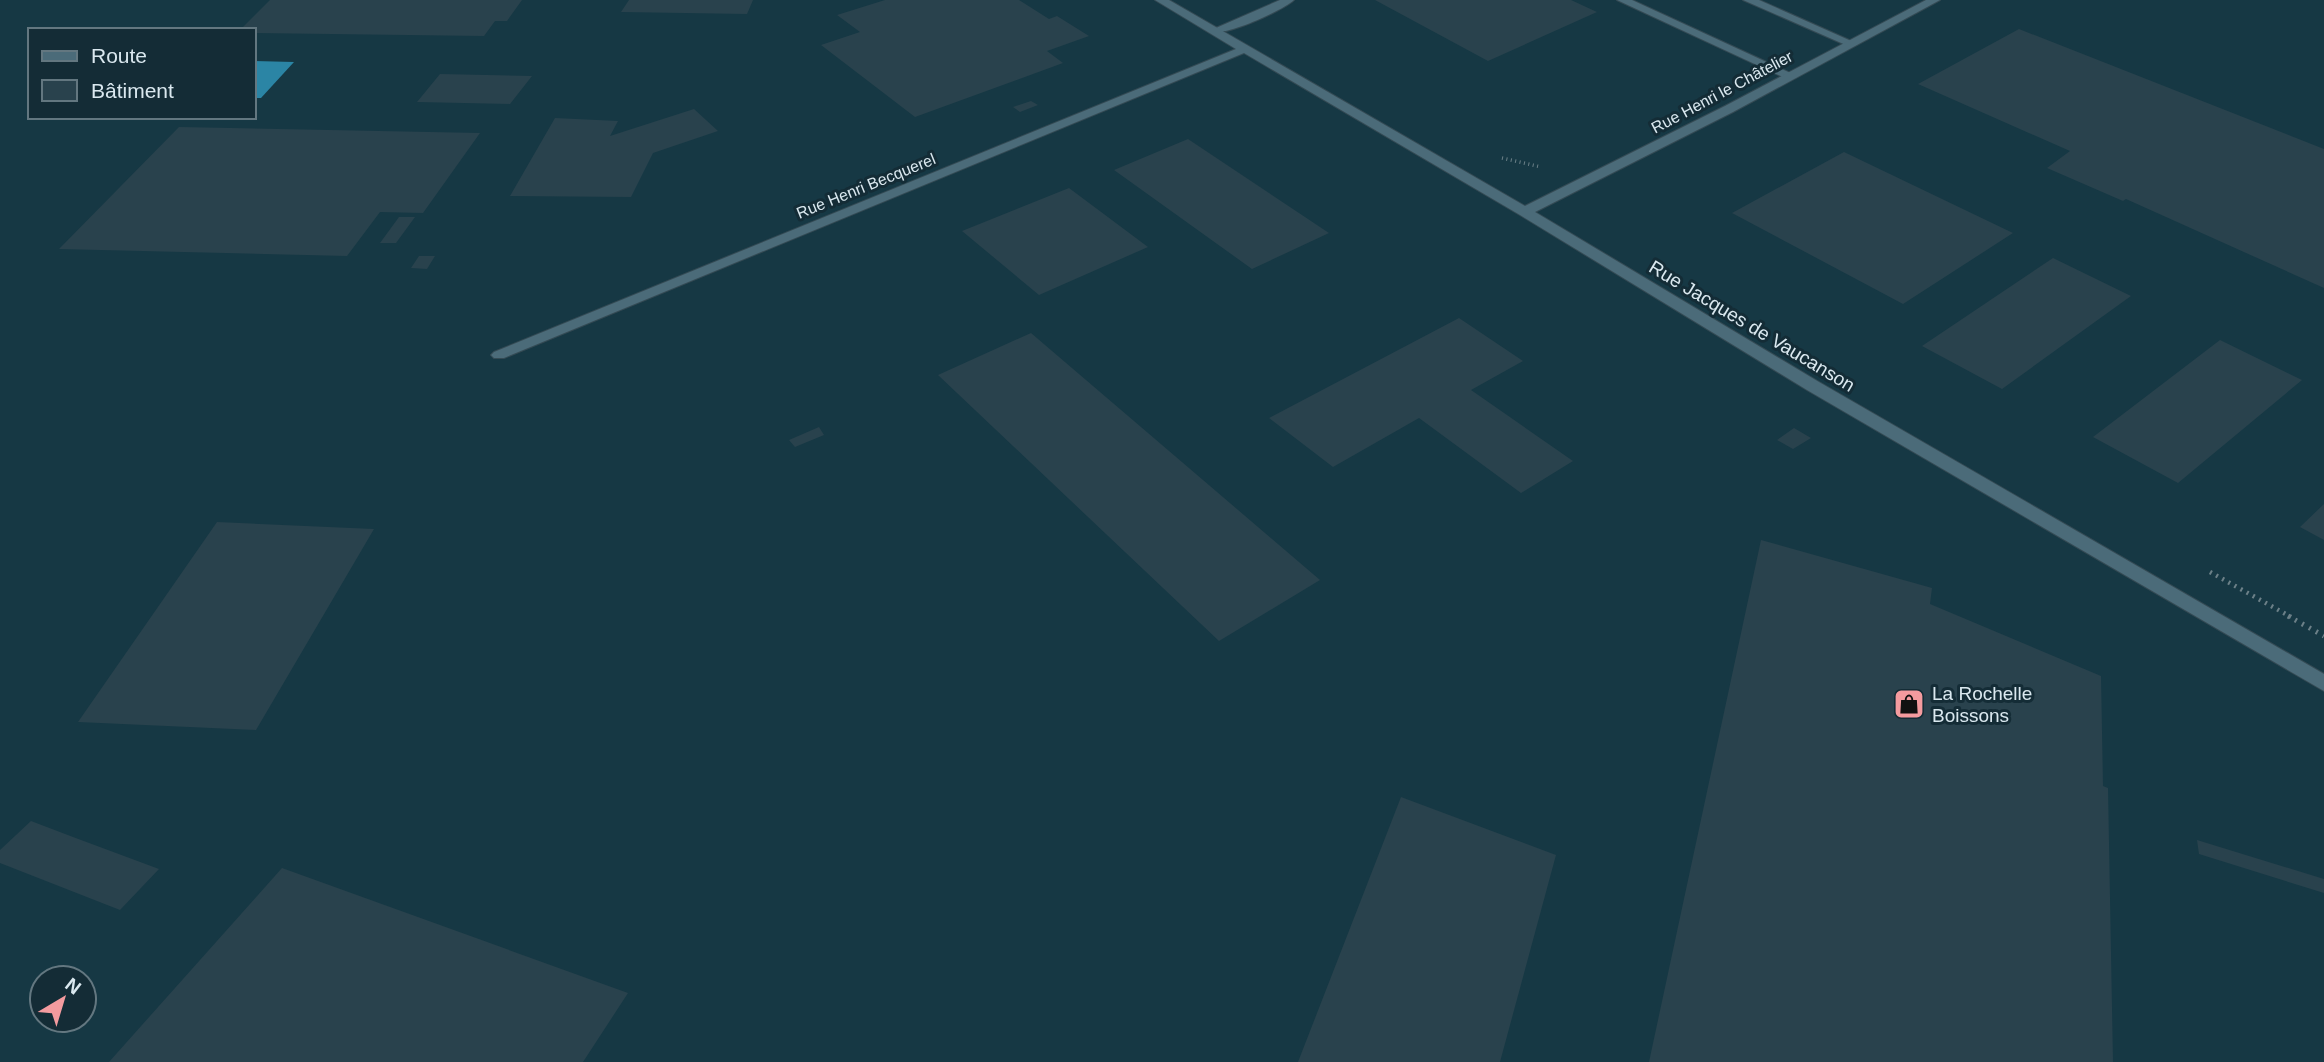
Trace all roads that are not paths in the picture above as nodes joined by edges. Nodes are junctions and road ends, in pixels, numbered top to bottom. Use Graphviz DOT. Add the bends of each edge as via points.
graph roads {
  1 [pos="1161,0"];
  2 [pos="1288,0"];
  3 [pos="1623,0"];
  4 [pos="1749,0"];
  5 [pos="1934,0"];
  6 [pos="1215,31"];
  7 [pos="1852,44"];
  8 [pos="1245,49"];
  9 [pos="1791,76"];
  10 [pos="1525,212"];
  11 [pos="499,355"];
  12 [pos="2324,683"];
  1 -- 6 [label="street, Rue Jacques de Vaucanson"];
  2 -- 6 [label="street"];
  3 -- 9 [label="street"];
  4 -- 7 [label="street"];
  5 -- 7 [label="street, Rue Henri le Châtelier"];
  6 -- 8 [label="street, Rue Jacques de Vaucanson"];
  7 -- 9 [label="street, Rue Henri le Châtelier"];
  8 -- 10 [label="street, Rue Jacques de Vaucanson"];
  8 -- 11 [label="street, Rue Henri Becquerel"];
  9 -- 10 [label="street, Rue Henri le Châtelier"];
  10 -- 12 [label="street, Rue Jacques de Vaucanson" via="1813,386"];
}
